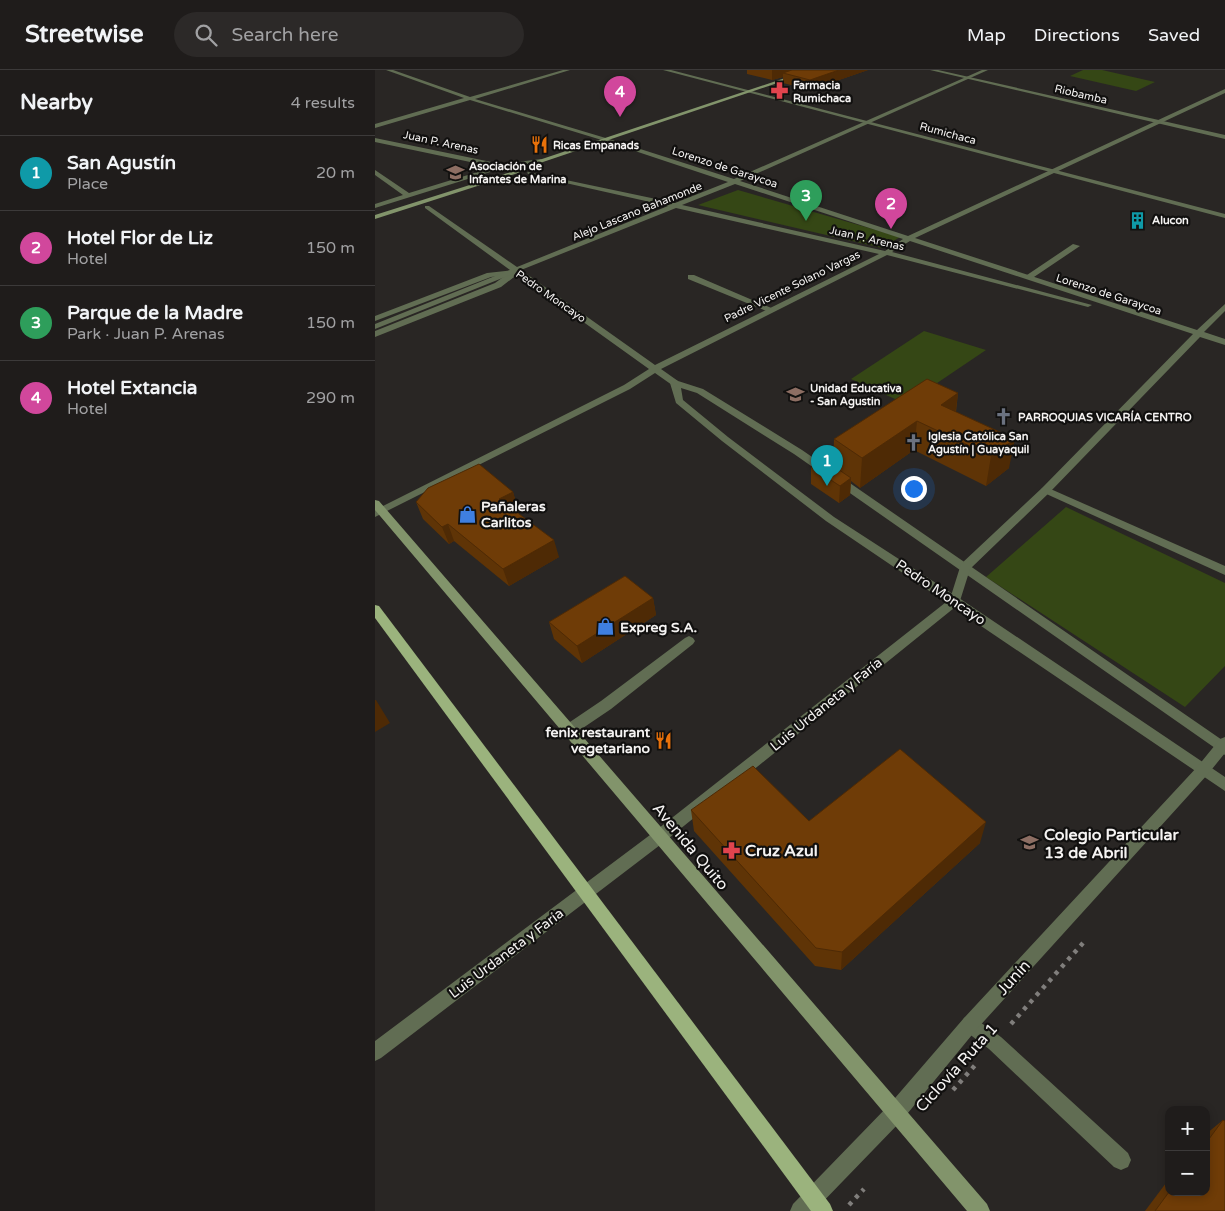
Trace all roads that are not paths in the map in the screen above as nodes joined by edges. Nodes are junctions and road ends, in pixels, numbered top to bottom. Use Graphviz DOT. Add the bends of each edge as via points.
graph roads {
  1 [pos="388,70"];
  2 [pos="567,70"];
  3 [pos="665,70"];
  4 [pos="795,70"];
  5 [pos="814,70"];
  6 [pos="932,70"];
  7 [pos="986,70"];
  8 [pos="806,73"];
  9 [pos="968,78"];
  10 [pos="1225,91"];
  11 [pos="748,92"];
  12 [pos="471,99"];
  13 [pos="1159,122"];
  14 [pos="867,123"];
  15 [pos="375,126"];
  16 [pos="1225,137"];
  17 [pos="375,140"];
  18 [pos="607,140"];
  19 [pos="541,161"];
  20 [pos="502,166"];
  21 [pos="1052,171"];
  22 [pos="375,172"];
  23 [pos="529,173"];
  24 [pos="736,182"];
  25 [pos="408,196"];
  26 [pos="375,206"];
  27 [pos="677,206"];
  28 [pos="427,207"];
  29 [pos="1225,216"];
  30 [pos="375,217"];
  31 [pos="911,238"];
  32 [pos="1076,246"];
  33 [pos="886,253"];
  34 [pos="515,272"];
  35 [pos="691,277"];
  36 [pos="1028,277"];
  37 [pos="1225,306"];
  38 [pos="772,310"];
  39 [pos="375,318"];
  40 [pos="375,327"];
  41 [pos="1197,333"];
  42 [pos="375,334"];
  43 [pos="1225,342"];
  44 [pos="656,368"];
  45 [pos="675,383"];
  46 [pos="1046,490"];
  47 [pos="377,509"];
  48 [pos="965,567"];
  49 [pos="1225,571"];
  50 [pos="955,601"];
  51 [pos="375,609"];
  52 [pos="689,641"];
  53 [pos="569,730"];
  54 [pos="1224,746"];
  55 [pos="1203,770"];
  56 [pos="1225,785"];
  57 [pos="659,837"];
  58 [pos="587,892"];
  59 [pos="970,1024"];
  60 [pos="375,1052"];
  61 [pos="896,1112"];
  62 [pos="1121,1160"];
  63 [pos="814,1196"];
  64 [pos="800,1211"];
  65 [pos="823,1211"];
  66 [pos="980,1211"];
  1 -- 12 [label="street, Lorenzo de Garaycoa"];
  2 -- 12 [label="street"];
  3 -- 11 [label="street, Rumichaca"];
  4 -- 8 [label="street"];
  5 -- 8 [label="main road"];
  6 -- 9 [label="street, Riobamba"];
  7 -- 9 [label="street, Alejo Lascano Bahamonde"];
  8 -- 11 [label="main road"];
  9 -- 13 [label="street, Riobamba"];
  9 -- 14 [label="street, Alejo Lascano Bahamonde"];
  10 -- 13 [label="street, Padre Vicente Solano Vargas"];
  11 -- 14 [label="street, Rumichaca"];
  11 -- 18 [label="main road"];
  12 -- 15 [label="street"];
  12 -- 18 [label="street, Lorenzo de Garaycoa"];
  13 -- 16 [label="street, Riobamba"];
  13 -- 21 [label="street, Padre Vicente Solano Vargas"];
  14 -- 21 [label="street, Rumichaca"];
  14 -- 24 [label="street, Alejo Lascano Bahamonde"];
  17 -- 20 [label="street, Juan P. Arenas"];
  18 -- 19 [label="main road"];
  18 -- 24 [label="street, Lorenzo de Garaycoa"];
  19 -- 20 [label="street"];
  19 -- 30 [label="main road"];
  20 -- 25 [label="street"];
  21 -- 29 [label="street, Rumichaca"];
  21 -- 31 [label="street, Padre Vicente Solano Vargas"];
  22 -- 25 [label="street"];
  23 -- 27 [label="street, Juan P. Arenas"];
  24 -- 27 [label="street, Alejo Lascano Bahamonde"];
  24 -- 31 [label="street, Lorenzo de Garaycoa"];
  25 -- 26 [label="street"];
  27 -- 33 [label="street, Juan P. Arenas"];
  27 -- 34 [label="street, Alejo Lascano Bahamonde"];
  28 -- 34 [label="street, Pedro Moncayo"];
  31 -- 33 [label="street, Padre Vicente Solano Vargas"];
  31 -- 36 [label="street, Lorenzo de Garaycoa"];
  32 -- 36 [label="street"];
  33 -- 38 [label="street, Padre Vicente Solano Vargas"];
  33 -- 41 [label="street, Juan P. Arenas"];
  34 -- 39 [label="street" via="490,275"];
  34 -- 40 [label="street, Alejo Lascano Bahamonde"];
  34 -- 42 [label="street" via="498,285"];
  34 -- 44 [label="street, Pedro Moncayo"];
  35 -- 38 [label="street"];
  36 -- 41 [label="street, Lorenzo de Garaycoa"];
  37 -- 41 [label="street"];
  38 -- 44 [label="street, Padre Vicente Solano Vargas"];
  41 -- 43 [label="street, Lorenzo de Garaycoa"];
  41 -- 46 [label="street"];
  44 -- 45 [label="street, Pedro Moncayo"];
  44 -- 47 [label="street, Padre Vicente Solano Vargas" via="627,388"];
  45 -- 48 [label="street, Pedro Moncayo" via="700,391 798,452"];
  45 -- 50 [label="street, Pedro Moncayo" via="679,401 725,439 830,519"];
  46 -- 48 [label="street"];
  46 -- 49 [label="street"];
  47 -- 53 [label="main road, Avenida Quito"];
  48 -- 50 [label="street"];
  48 -- 54 [label="street, Pedro Moncayo"];
  50 -- 55 [label="street, Pedro Moncayo"];
  50 -- 57 [label="street, Luis Urdaneta y Faría"];
  51 -- 58 [label="main road"];
  52 -- 53 [label="street"];
  53 -- 57 [label="main road, Avenida Quito"];
  54 -- 55 [label="street, Junín"];
  55 -- 56 [label="street, Pedro Moncayo"];
  55 -- 59 [label="street, Junín"];
  57 -- 58 [label="street, Luis Urdaneta y Faría"];
  57 -- 61 [label="main road, Avenida Quito"];
  58 -- 60 [label="street, Luis Urdaneta y Faría"];
  58 -- 63 [label="main road"];
  59 -- 61 [label="street, Junín"];
  59 -- 62 [label="street" via="995,1043"];
  61 -- 63 [label="street, Junín"];
  61 -- 66 [label="main road, Avenida Quito"];
  63 -- 64 [label="street, Junín"];
  63 -- 65 [label="main road"];
}
